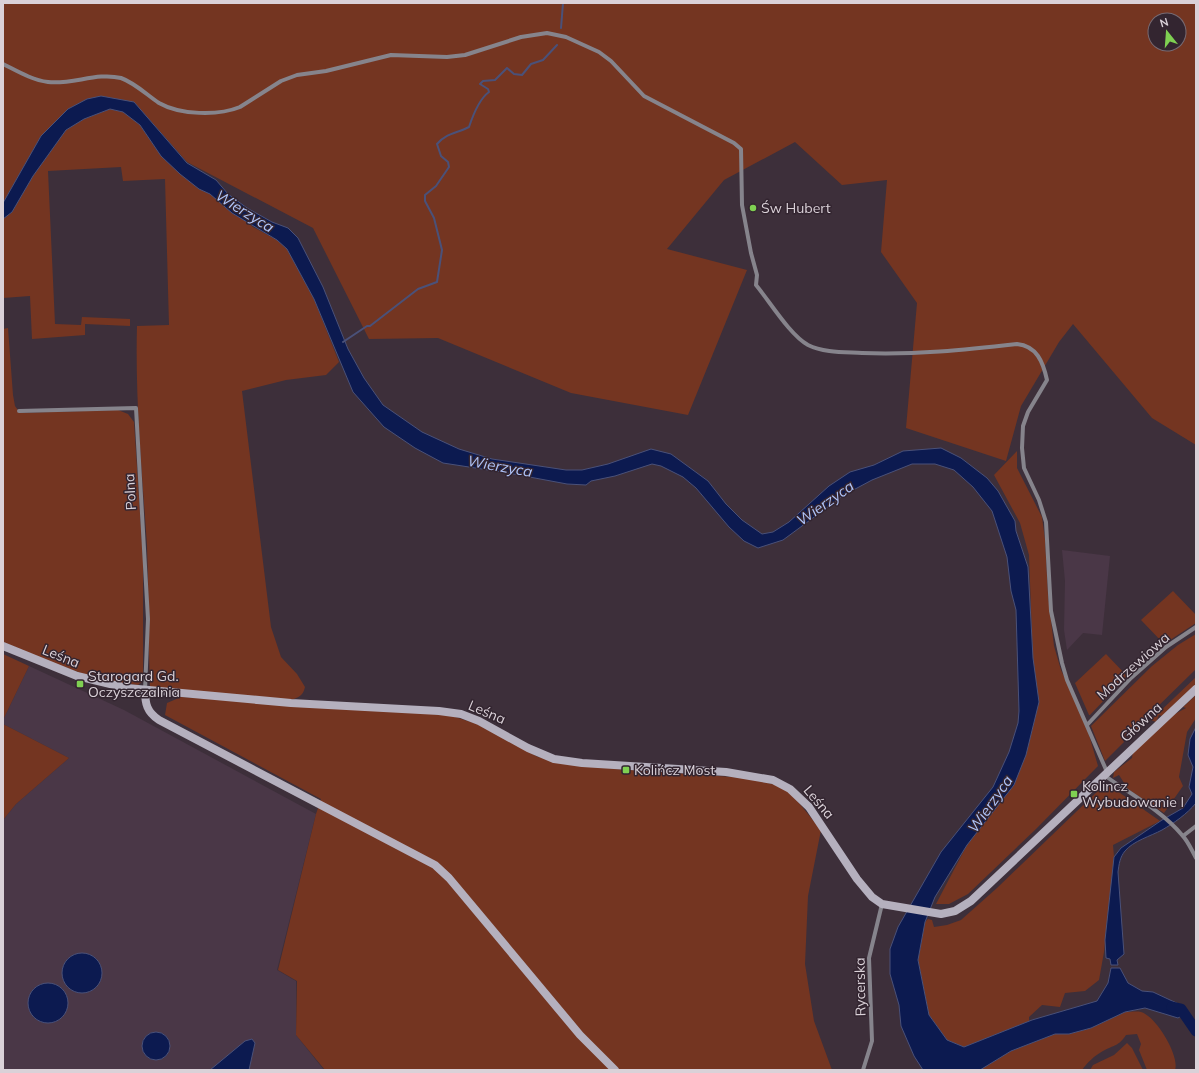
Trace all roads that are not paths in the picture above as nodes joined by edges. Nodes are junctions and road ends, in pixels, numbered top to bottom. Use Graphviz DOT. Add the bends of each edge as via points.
graph roads {
  1 [pos="3,64"];
  2 [pos="20,411"];
  3 [pos="1196,627"];
  4 [pos="3,646"];
  5 [pos="1196,689"];
  6 [pos="146,690"];
  7 [pos="1087,724"];
  8 [pos="1105,773"];
  9 [pos="1196,826"];
  10 [pos="1183,836"];
  11 [pos="1196,858"];
  12 [pos="882,904"];
  13 [pos="931,912"];
  14 [pos="615,1070"];
  15 [pos="863,1070"];
  1 -- 7 [label="street" via="30,77 49,82 121,78 169,107 214,112 240,107 288,78 391,55 456,57 521,37 547,33 566,37 599,52 644,96 741,149 742,205 757,275 756,286 777,314 808,344 838,352 895,354 930,354 1017,344 1026,345 1038,355 1047,380 1030,408 1023,426 1024,468 1046,522 1051,611 1062,663"];
  2 -- 6 [label="street, Polna" via="136,408 147,611"];
  3 -- 7 [label="street, Modrzewiowa" via="1166,647 1142,668"];
  4 -- 6 [label="street, Leśna" via="77,676"];
  5 -- 8 [label="street, Główna"];
  6 -- 12 [label="street, Leśna" via="291,703 439,710 479,720 528,748 554,759 726,772 773,780 790,789 809,807 857,879"];
  6 -- 14 [label="street" via="146,705 159,720 435,865 449,878 580,1035"];
  7 -- 8 [label="street"];
  8 -- 10 [label="street" via="1156,811"];
  8 -- 13 [label="street, Główna" via="971,901 955,911 941,914"];
  9 -- 10 [label="street"];
  10 -- 11 [label="street"];
  12 -- 13 [label="street, Leśna"];
  12 -- 15 [label="street, Rycerska" via="869,958 872,1041"];
}
